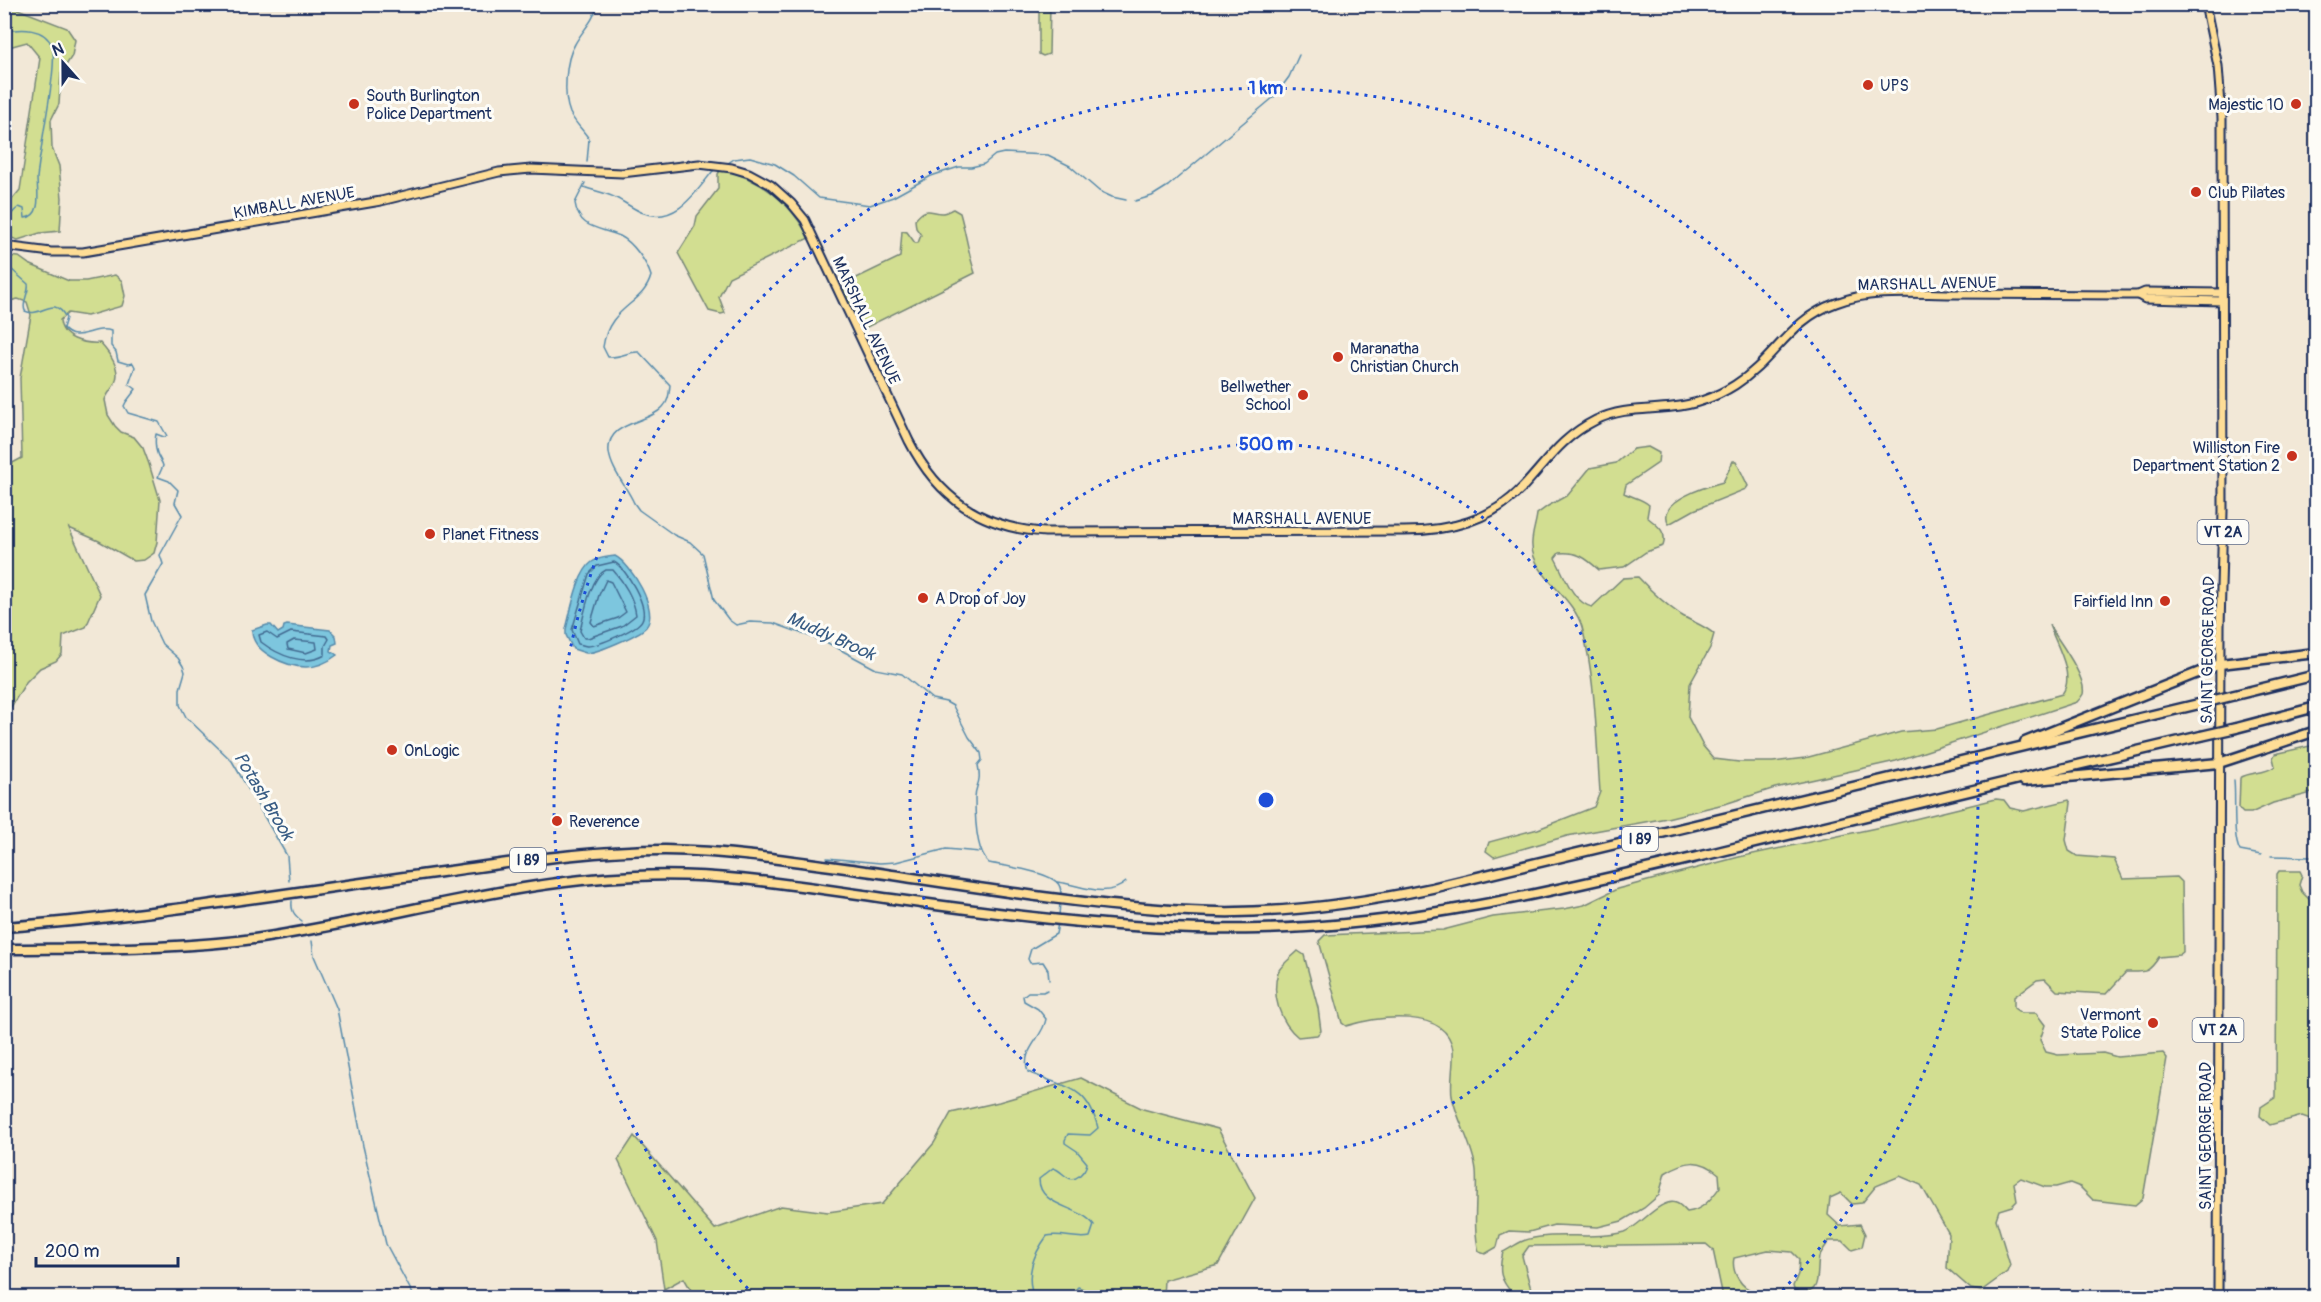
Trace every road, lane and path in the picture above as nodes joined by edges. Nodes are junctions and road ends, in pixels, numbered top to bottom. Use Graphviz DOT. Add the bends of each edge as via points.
graph roads {
  1 [pos="2205,4"];
  2 [pos="587,171"];
  3 [pos="4,246"];
  4 [pos="2221,293"];
  5 [pos="2138,295"];
  6 [pos="2222,301"];
  7 [pos="2316,653"];
  8 [pos="2220,664"];
  9 [pos="2316,675"];
  10 [pos="2316,707"];
  11 [pos="2316,731"];
  12 [pos="2003,751"];
  13 [pos="2219,763"];
  14 [pos="2000,783"];
  15 [pos="4,927"];
  16 [pos="4,949"];
  17 [pos="2218,1298"];
  1 -- 4 [label="main road, SAINT GEORGE ROAD / VT 2A" via="2217,56 2222,103"];
  2 -- 3 [label="main road, KIMBALL AVENUE" via="511,170 381,201 83,252"];
  2 -- 5 [label="main road, MARSHALL AVENUE" via="632,173 712,165 740,170 771,185 798,211 810,230 909,441 931,477 952,498 978,515 1009,527 1037,531 1358,532 1450,528 1489,514 1514,496 1575,432 1620,412 1688,405 1718,395 1749,375 1799,323 1842,301 1883,294"];
  4 -- 5 [label="main road, MARSHALL AVENUE"];
  4 -- 6 [label="main road, SAINT GEORGE ROAD / VT 2A"];
  5 -- 6 [label="main road, MARSHALL AVENUE" via="2145,300"];
  6 -- 8 [label="main road, SAINT GEORGE ROAD / VT 2A"];
  7 -- 8 [label="highway"];
  8 -- 12 [label="highway"];
  8 -- 13 [label="main road, SAINT GEORGE ROAD / VT 2A"];
  9 -- 12 [label="highway, I 89, bridge"];
  10 -- 14 [label="highway, I 89, bridge"];
  11 -- 13 [label="highway"];
  12 -- 15 [label="highway, I 89" via="1379,900 1320,908 1172,910 755,856 625,851"];
  13 -- 14 [label="highway"];
  13 -- 17 [label="main road, SAINT GEORGE ROAD / VT 2A"];
  14 -- 16 [label="highway, I 89" via="1573,885 1380,921 1305,927 1145,927 1048,920 773,881 661,875 563,882 228,942"];
}
